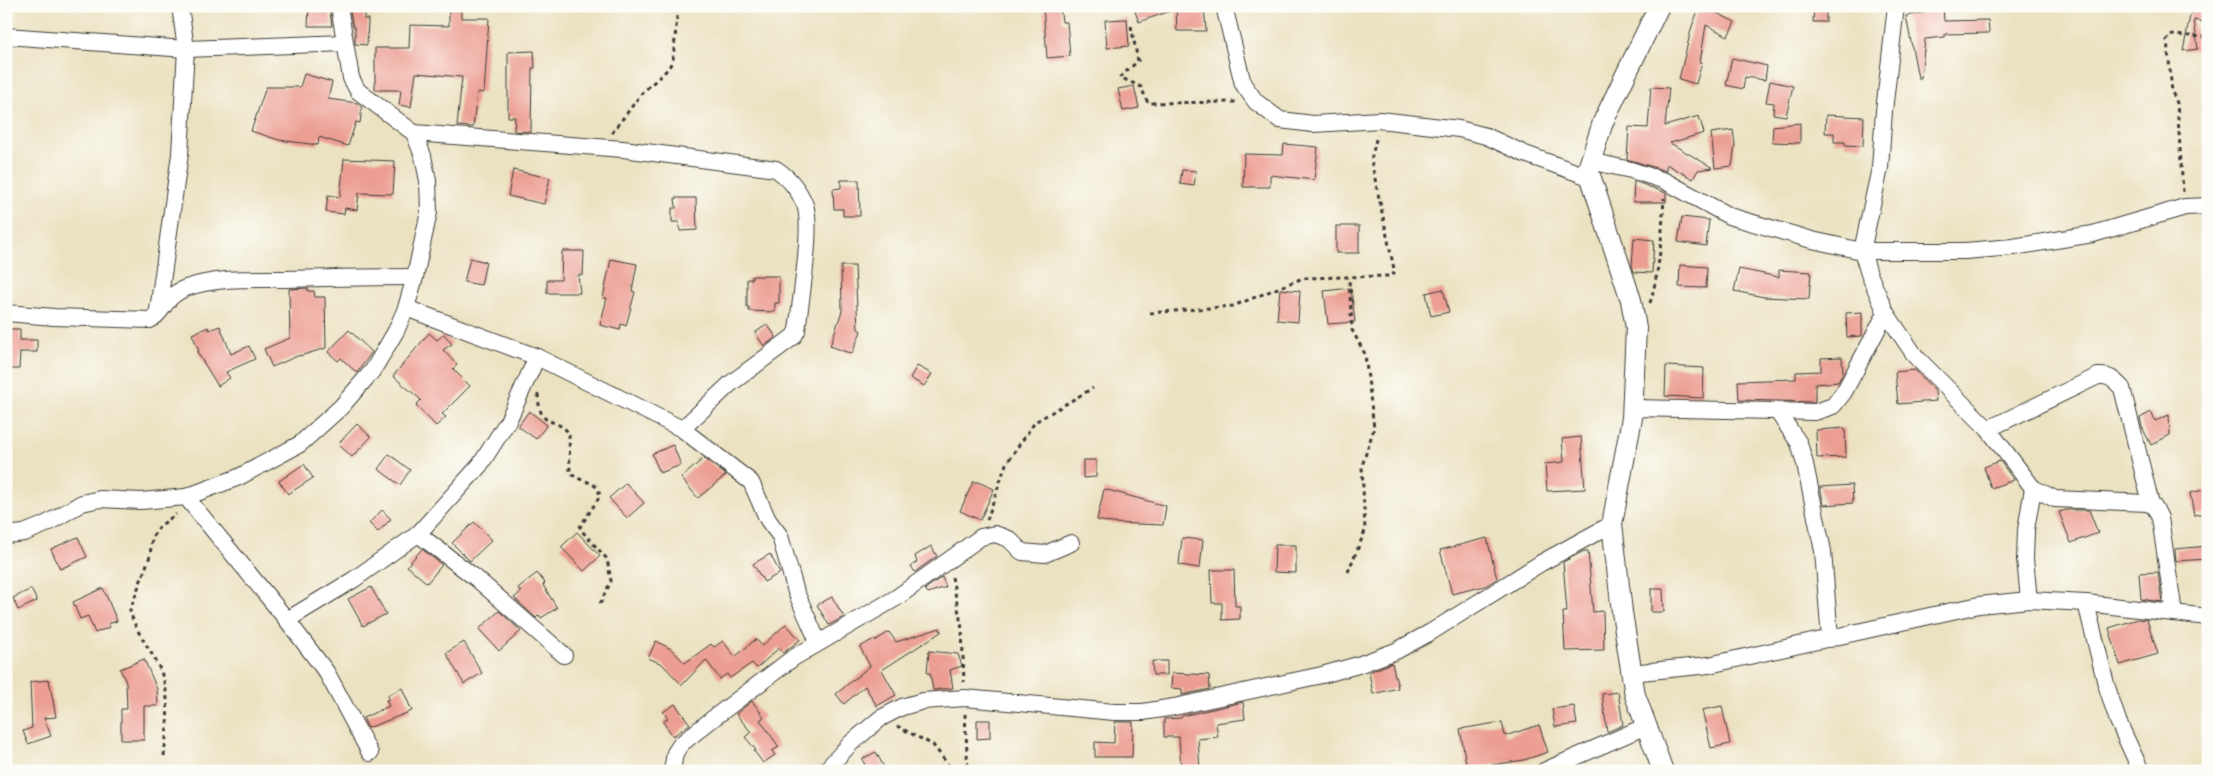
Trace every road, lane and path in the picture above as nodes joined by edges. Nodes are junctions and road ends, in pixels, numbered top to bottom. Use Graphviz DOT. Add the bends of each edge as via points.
graph roads {
  1 [pos="180,6"];
  2 [pos="339,6"];
  3 [pos="678,6"];
  4 [pos="1224,6"];
  5 [pos="1659,6"];
  6 [pos="1896,6"];
  7 [pos="1131,26"];
  8 [pos="6,36"];
  9 [pos="2208,37"];
  10 [pos="345,43"];
  11 [pos="186,48"];
  12 [pos="1256,102"];
  13 [pos="1380,120"];
  14 [pos="414,133"];
  15 [pos="601,148"];
  16 [pos="1590,169"];
  17 [pos="1665,181"];
  18 [pos="2208,206"];
  19 [pos="2184,207"];
  20 [pos="1862,251"];
  21 [pos="415,277"];
  22 [pos="1349,278"];
  23 [pos="406,308"];
  24 [pos="158,312"];
  25 [pos="6,313"];
  26 [pos="1150,313"];
  27 [pos="1886,313"];
  28 [pos="1636,328"];
  29 [pos="534,364"];
  30 [pos="1093,388"];
  31 [pos="1633,408"];
  32 [pos="1777,411"];
  33 [pos="682,429"];
  34 [pos="1988,429"];
  35 [pos="2033,488"];
  36 [pos="188,500"];
  37 [pos="2151,504"];
  38 [pos="1612,524"];
  39 [pos="418,534"];
  40 [pos="6,535"];
  41 [pos="981,537"];
  42 [pos="1071,543"];
  43 [pos="949,559"];
  44 [pos="1348,572"];
  45 [pos="2029,600"];
  46 [pos="2086,603"];
  47 [pos="600,604"];
  48 [pos="2174,613"];
  49 [pos="2208,617"];
  50 [pos="287,620"];
  51 [pos="1830,639"];
  52 [pos="818,642"];
  53 [pos="564,655"];
  54 [pos="1631,673"];
  55 [pos="965,698"];
  56 [pos="881,718"];
  57 [pos="1646,726"];
  58 [pos="370,753"];
  59 [pos="164,756"];
  60 [pos="672,771"];
  61 [pos="825,771"];
  62 [pos="953,771"];
  63 [pos="968,771"];
  64 [pos="1544,771"];
  65 [pos="1663,771"];
  66 [pos="2141,771"];
  1 -- 11 [label="street"];
  2 -- 10 [label="street"];
  3 -- 15 [label="path" via="673,60 668,69 642,93"];
  4 -- 12 [label="street" via="1243,84"];
  5 -- 16 [label="street" via="1603,122"];
  6 -- 20 [label="street" via="1880,168"];
  7 -- 12 [label="path" via="1138,61 1120,77 1141,87 1148,103"];
  8 -- 11 [label="street"];
  9 -- 19 [label="path" via="2170,35 2167,40 2172,92 2176,102"];
  10 -- 11 [label="street"];
  10 -- 14 [label="street" via="351,78 358,91"];
  11 -- 24 [label="street" via="180,154"];
  12 -- 13 [label="street" via="1280,120 1313,124"];
  13 -- 16 [label="street" via="1459,129 1486,136 1525,154"];
  13 -- 22 [label="path" via="1371,160 1395,272 1388,276"];
  14 -- 15 [label="street"];
  14 -- 21 [label="street" via="428,181 429,212"];
  15 -- 33 [label="street" via="776,169 788,177 804,204 808,222 797,331 730,384"];
  16 -- 17 [label="street" via="1631,170"];
  16 -- 28 [label="street" via="1631,300"];
  17 -- 20 [label="street" via="1729,216"];
  17 -- 28 [label="path" via="1656,282"];
  18 -- 19 [label="street"];
  19 -- 20 [label="street" via="2093,234 2014,247"];
  20 -- 27 [label="street"];
  21 -- 23 [label="street"];
  21 -- 24 [label="street" via="249,279 204,283 169,297"];
  22 -- 26 [label="path" via="1303,278 1233,306"];
  22 -- 44 [label="path" via="1352,330 1366,354 1374,428 1362,466 1365,532"];
  23 -- 29 [label="street"];
  23 -- 36 [label="street" via="372,370 340,407 300,444"];
  24 -- 25 [label="street" via="150,320"];
  27 -- 32 [label="street" via="1844,392 1833,406 1815,412"];
  27 -- 34 [label="street" via="1916,357"];
  28 -- 31 [label="street"];
  29 -- 33 [label="street"];
  29 -- 39 [label="street" via="508,420 480,465"];
  29 -- 47 [label="path" via="541,415 569,433 570,472 599,489 600,496 580,527 607,559 611,581"];
  30 -- 41 [label="path" via="1035,422 1006,464"];
  31 -- 32 [label="street"];
  31 -- 38 [label="street"];
  32 -- 51 [label="street" via="1799,443 1805,464 1823,550"];
  33 -- 52 [label="street" via="751,482 768,520 780,536 796,592"];
  34 -- 35 [label="street"];
  34 -- 37 [label="street" via="2106,375 2122,388"];
  35 -- 37 [label="street" via="2054,499"];
  35 -- 45 [label="street" via="2026,530"];
  36 -- 40 [label="street" via="100,499 82,503 46,524"];
  36 -- 50 [label="street"];
  36 -- 59 [label="path" via="155,531 150,556 130,610 162,675 168,713"];
  37 -- 48 [label="street" via="2158,510 2160,518"];
  38 -- 54 [label="street"];
  38 -- 55 [label="street" via="1396,651 1322,675 1143,712"];
  39 -- 50 [label="street" via="353,580"];
  39 -- 53 [label="street" via="477,579"];
  41 -- 42 [label="street" via="995,534 1009,539 1022,552 1045,554"];
  41 -- 43 [label="street"];
  43 -- 52 [label="street" via="896,598"];
  43 -- 55 [label="path" via="962,629"];
  45 -- 46 [label="street"];
  45 -- 51 [label="street" via="1979,604"];
  46 -- 48 [label="street"];
  46 -- 66 [label="street" via="2118,721"];
  48 -- 49 [label="street"];
  50 -- 58 [label="street" via="327,673"];
  51 -- 54 [label="street" via="1709,666"];
  52 -- 60 [label="street" via="682,744 675,753"];
  54 -- 57 [label="street"];
  55 -- 56 [label="street" via="923,701"];
  55 -- 63 [label="path"];
  56 -- 61 [label="street"];
  56 -- 62 [label="path" via="933,745"];
  57 -- 64 [label="street"];
  57 -- 65 [label="street"];
}
